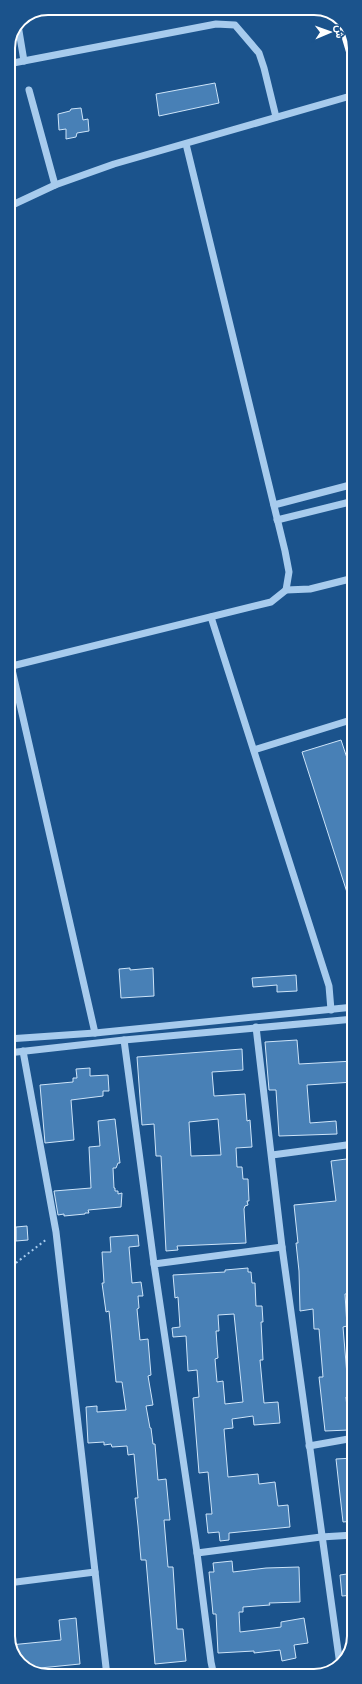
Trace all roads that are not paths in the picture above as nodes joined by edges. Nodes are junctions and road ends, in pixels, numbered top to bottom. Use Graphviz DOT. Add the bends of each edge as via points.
graph roads {
  1 [pos="19,33"];
  2 [pos="24,60"];
  3 [pos="15,62"];
  4 [pos="29,90"];
  5 [pos="347,97"];
  6 [pos="276,117"];
  7 [pos="186,144"];
  8 [pos="55,185"];
  9 [pos="15,204"];
  10 [pos="347,486"];
  11 [pos="347,503"];
  12 [pos="274,505"];
  13 [pos="277,520"];
  14 [pos="347,580"];
  15 [pos="286,590"];
  16 [pos="211,617"];
  17 [pos="15,666"];
  18 [pos="15,689"];
  19 [pos="347,721"];
  20 [pos="254,750"];
  21 [pos="347,1008"];
  22 [pos="331,1010"];
  23 [pos="347,1020"];
  24 [pos="256,1027"];
  25 [pos="95,1033"];
  26 [pos="15,1039"];
  27 [pos="124,1040"];
  28 [pos="23,1051"];
  29 [pos="15,1052"];
  30 [pos="347,1145"];
  31 [pos="272,1155"];
  32 [pos="282,1247"];
  33 [pos="154,1264"];
  34 [pos="347,1439"];
  35 [pos="309,1446"];
  36 [pos="347,1535"];
  37 [pos="321,1537"];
  38 [pos="197,1553"];
  39 [pos="95,1572"];
  40 [pos="15,1582"];
  41 [pos="339,1658"];
  42 [pos="106,1669"];
  43 [pos="212,1669"];
  1 -- 2 [label="street"];
  2 -- 3 [label="street"];
  2 -- 6 [label="street" via="216,24 235,25 259,53"];
  4 -- 8 [label="street"];
  5 -- 6 [label="street"];
  6 -- 7 [label="street"];
  7 -- 8 [label="street" via="152,152"];
  7 -- 12 [label="street"];
  8 -- 9 [label="street"];
  10 -- 12 [label="street"];
  11 -- 13 [label="street"];
  12 -- 13 [label="street"];
  13 -- 15 [label="street" via="289,572"];
  14 -- 15 [label="street" via="310,589"];
  15 -- 16 [label="street" via="271,602"];
  16 -- 17 [label="street"];
  16 -- 20 [label="street"];
  18 -- 25 [label="street"];
  19 -- 20 [label="street"];
  20 -- 22 [label="street" via="329,986"];
  21 -- 22 [label="street"];
  22 -- 25 [label="street"];
  23 -- 24 [label="street"];
  24 -- 27 [label="street"];
  24 -- 31 [label="street"];
  25 -- 26 [label="street"];
  27 -- 28 [label="street"];
  27 -- 33 [label="street"];
  28 -- 29 [label="street"];
  28 -- 39 [label="street" via="56,1232"];
  30 -- 31 [label="street"];
  31 -- 32 [label="street"];
  32 -- 33 [label="street"];
  32 -- 35 [label="street"];
  33 -- 38 [label="street"];
  34 -- 35 [label="street"];
  35 -- 37 [label="street"];
  36 -- 37 [label="street"];
  37 -- 38 [label="street"];
  37 -- 41 [label="street"];
  38 -- 43 [label="street"];
  39 -- 40 [label="street"];
  39 -- 42 [label="street"];
}
